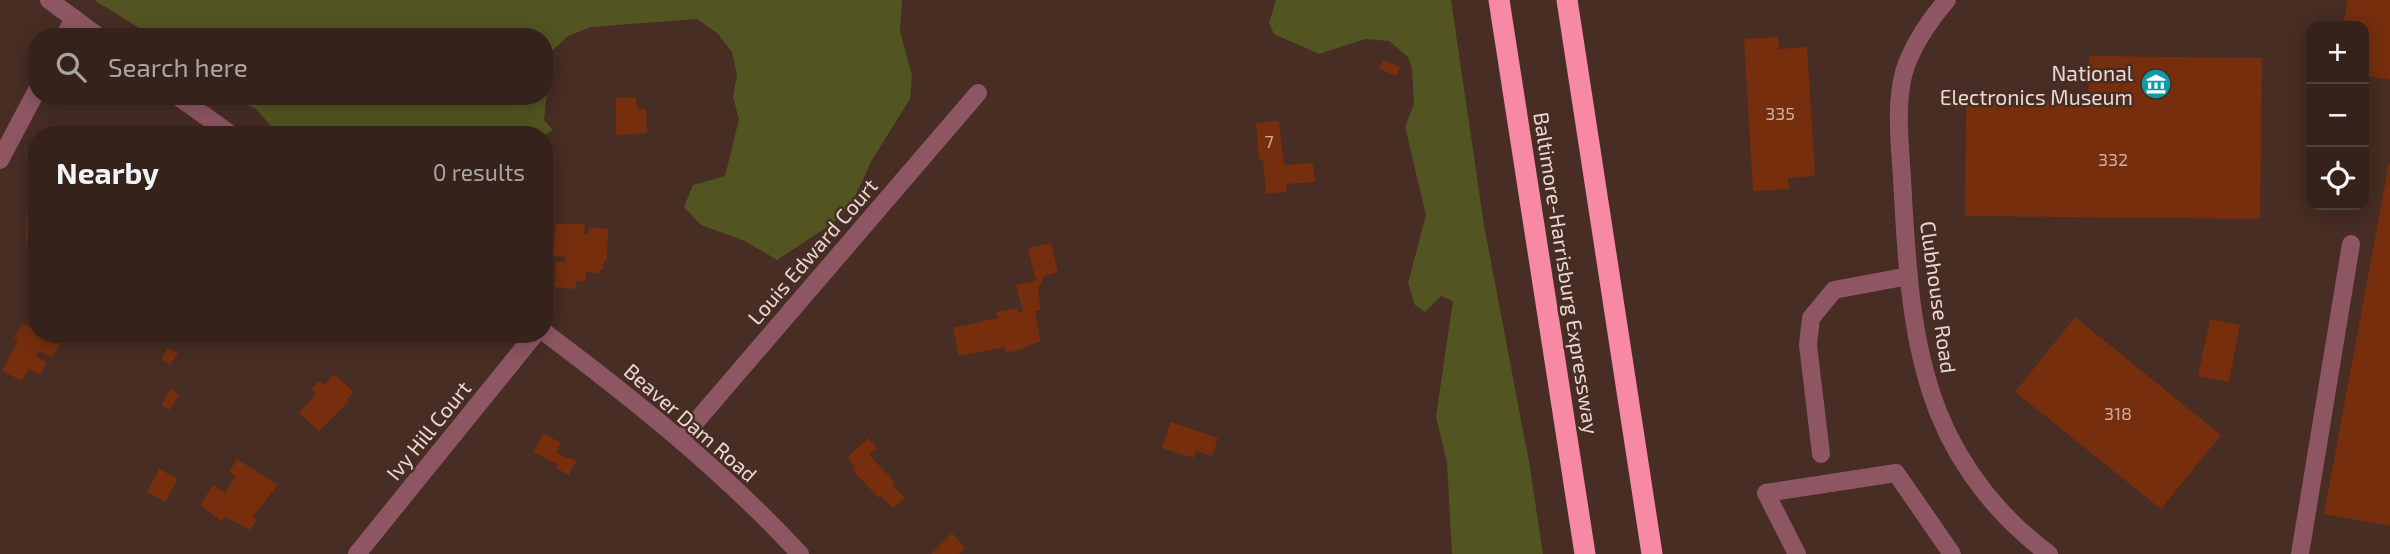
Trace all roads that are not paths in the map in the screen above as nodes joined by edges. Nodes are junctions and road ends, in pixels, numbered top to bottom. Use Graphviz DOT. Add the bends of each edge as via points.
graph roads {
  1 [pos="49,0"];
  2 [pos="1499,0"];
  3 [pos="1567,0"];
  4 [pos="1942,6"];
  5 [pos="74,18"];
  6 [pos="69,28"];
  7 [pos="87,28"];
  8 [pos="978,93"];
  9 [pos="29,105"];
  10 [pos="190,105"];
  11 [pos="219,126"];
  12 [pos="0,160"];
  13 [pos="2351,244"];
  14 [pos="1909,276"];
  15 [pos="553,339"];
  16 [pos="528,343"];
  17 [pos="681,439"];
  18 [pos="1821,454"];
  19 [pos="2026,547"];
  20 [pos="357,554"];
  21 [pos="800,554"];
  22 [pos="1585,554"];
  23 [pos="1652,554"];
  24 [pos="1797,554"];
  25 [pos="1952,554"];
  26 [pos="2049,554"];
  27 [pos="2300,554"];
  1 -- 5 [label="street"];
  2 -- 22 [label="highway, Baltimore-Harrisburg Expressway"];
  3 -- 23 [label="highway, Baltimore-Harrisburg Expressway"];
  4 -- 14 [label="street, Clubhouse Road" via="1913,49 1904,74 1900,154"];
  5 -- 6 [label="street"];
  5 -- 7 [label="street"];
  8 -- 17 [label="street, Louis Edward Court"];
  9 -- 12 [label="street"];
  10 -- 11 [label="street"];
  13 -- 27 [label="street"];
  14 -- 18 [label="street" via="1834,290 1811,318 1808,345"];
  14 -- 19 [label="street, Clubhouse Road" via="1922,359 1945,427 1969,471"];
  15 -- 17 [label="street, Beaver Dam Road"];
  16 -- 20 [label="street, Ivy Hill Court"];
  17 -- 21 [label="street, Beaver Dam Road"];
  19 -- 26 [label="street, Clubhouse Road"];
  24 -- 25 [label="street" via="1766,494 1896,473"];
}
